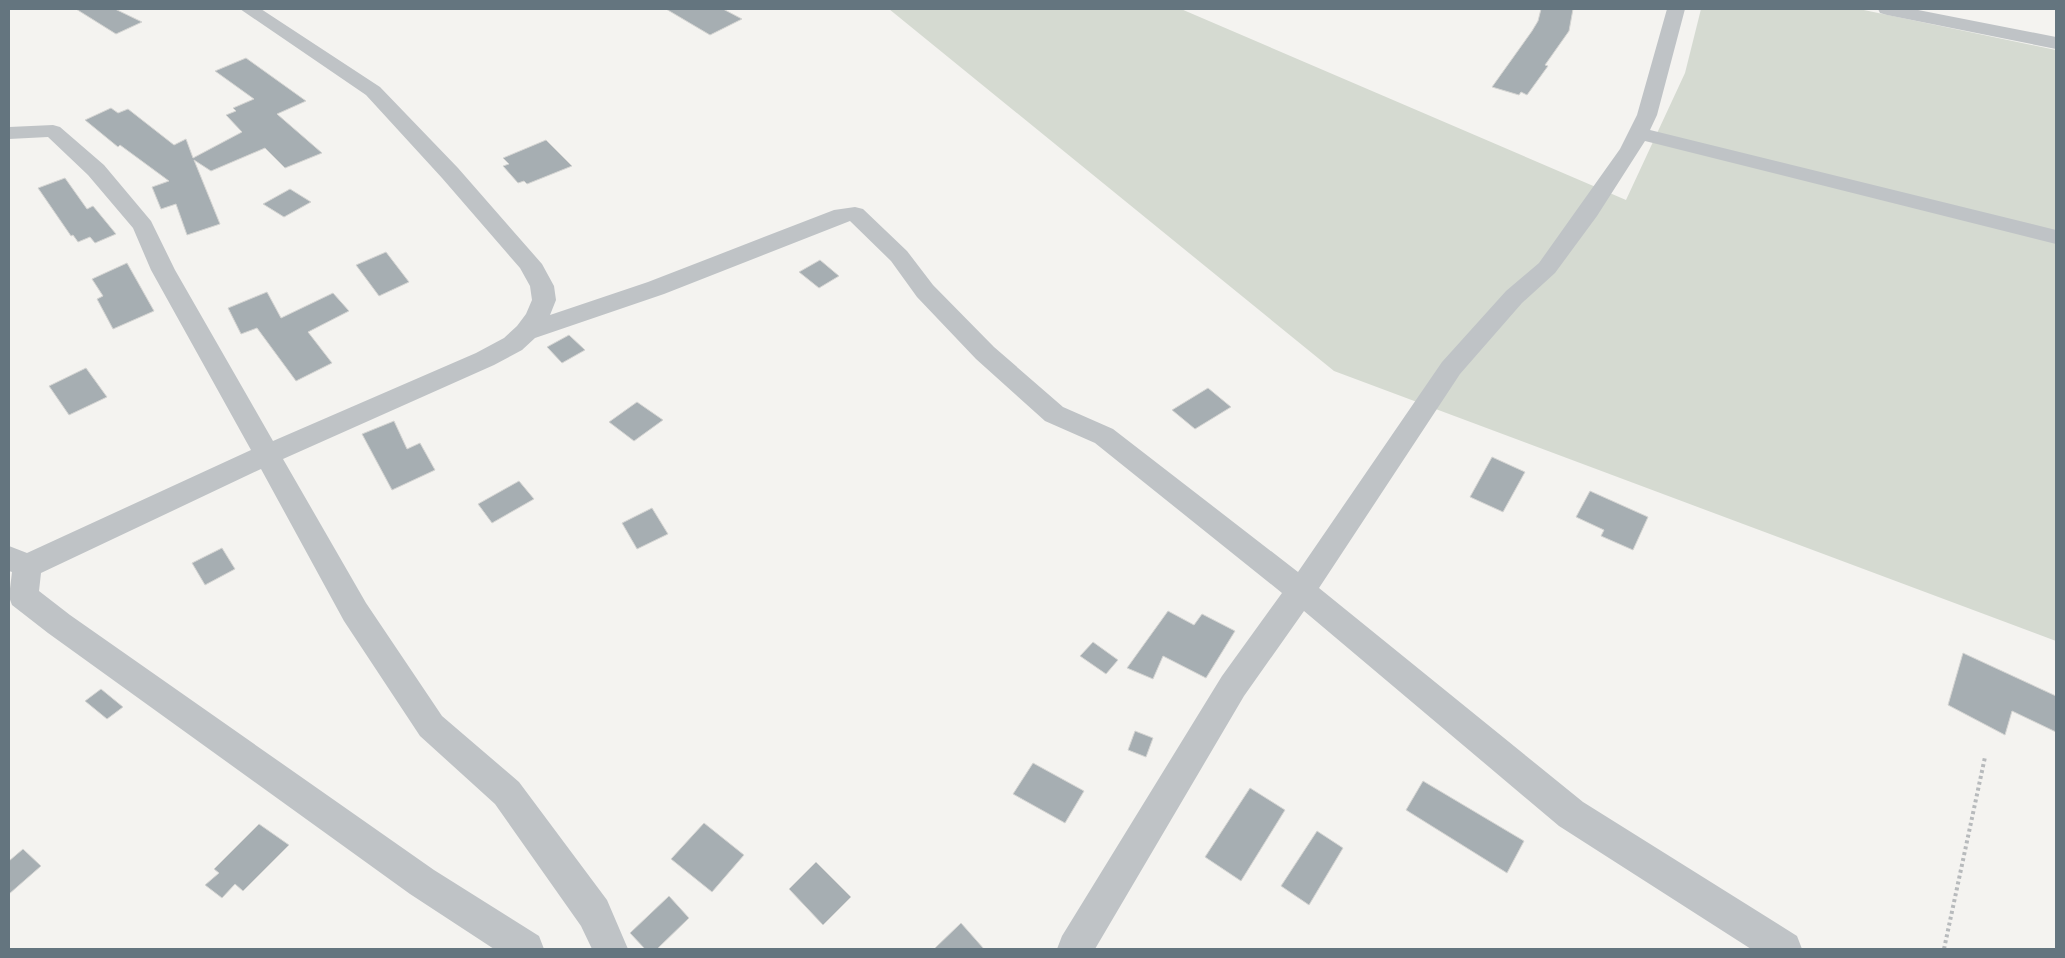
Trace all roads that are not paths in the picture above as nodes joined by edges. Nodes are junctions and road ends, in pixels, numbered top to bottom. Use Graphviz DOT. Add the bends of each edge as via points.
graph roads {
  1 [pos="249,9"];
  2 [pos="1676,9"];
  3 [pos="1887,9"];
  4 [pos="2056,43"];
  5 [pos="9,133"];
  6 [pos="1638,133"];
  7 [pos="2056,237"];
  8 [pos="526,332"];
  9 [pos="266,455"];
  10 [pos="15,570"];
  11 [pos="1301,591"];
  12 [pos="526,949"];
  13 [pos="610,949"];
  14 [pos="1075,949"];
  15 [pos="1784,949"];
  1 -- 8 [label="street" via="373,91 525,258 542,286 544,300"];
  2 -- 6 [label="street" via="1647,115"];
  3 -- 4 [label="street"];
  5 -- 9 [label="street" via="53,131 96,170 144,226 163,270"];
  6 -- 7 [label="street"];
  6 -- 11 [label="street" via="1590,211 1546,268 1514,297 1451,368"];
  8 -- 9 [label="street" via="513,344 485,359"];
  8 -- 11 [label="street" via="656,288 842,215 855,214 899,256 925,291 985,353 1054,414 1104,436"];
  9 -- 10 [label="street"];
  9 -- 13 [label="street" via="355,612 431,726 507,793 594,913"];
  10 -- 12 [label="street" via="23,596 59,624 422,882"];
  11 -- 14 [label="street" via="1233,686"];
  11 -- 15 [label="street" via="1571,814"];
}
